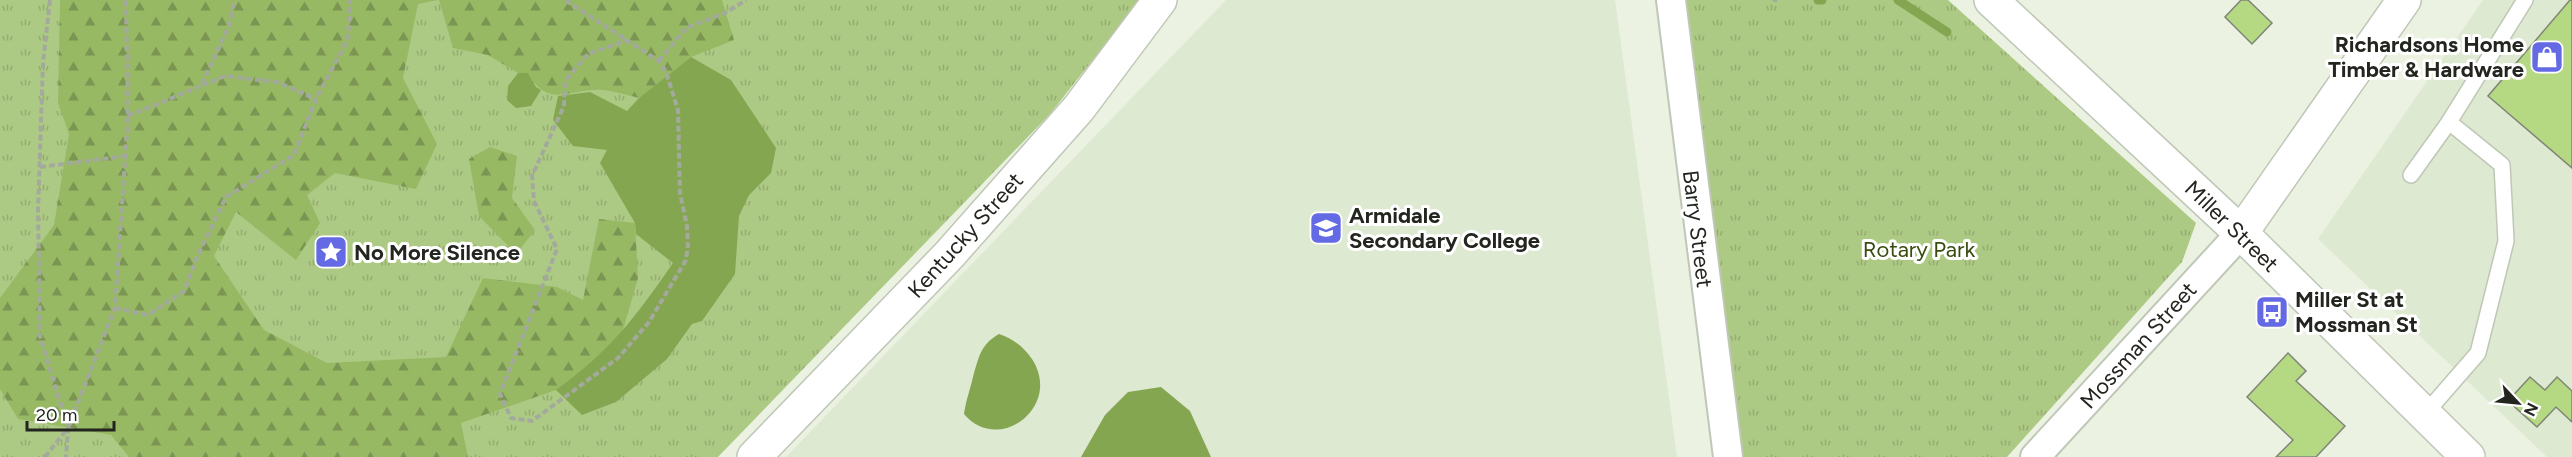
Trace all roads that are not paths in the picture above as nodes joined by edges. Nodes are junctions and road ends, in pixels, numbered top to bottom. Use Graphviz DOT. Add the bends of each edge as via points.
graph roads {
  1 [pos="1160,0"];
  2 [pos="1671,0"];
  3 [pos="1991,0"];
  4 [pos="2404,0"];
  5 [pos="2525,0"];
  6 [pos="2448,122"];
  7 [pos="2410,175"];
  8 [pos="2241,233"];
  9 [pos="2424,415"];
  10 [pos="754,457"];
  11 [pos="1728,457"];
  12 [pos="2036,457"];
  13 [pos="2468,457"];
  1 -- 10 [label="main road, Kentucky Street" via="1079,108 950,254"];
  2 -- 11 [label="street, Barry Street"];
  3 -- 8 [label="main road, Miller Street"];
  4 -- 8 [label="main road"];
  5 -- 6 [label="lane"];
  6 -- 7 [label="lane"];
  6 -- 9 [label="lane" via="2502,165 2506,241 2478,353"];
  8 -- 9 [label="main road, Miller Street"];
  8 -- 12 [label="street, Mossman Street"];
  9 -- 13 [label="main road, Miller Street"];
}
